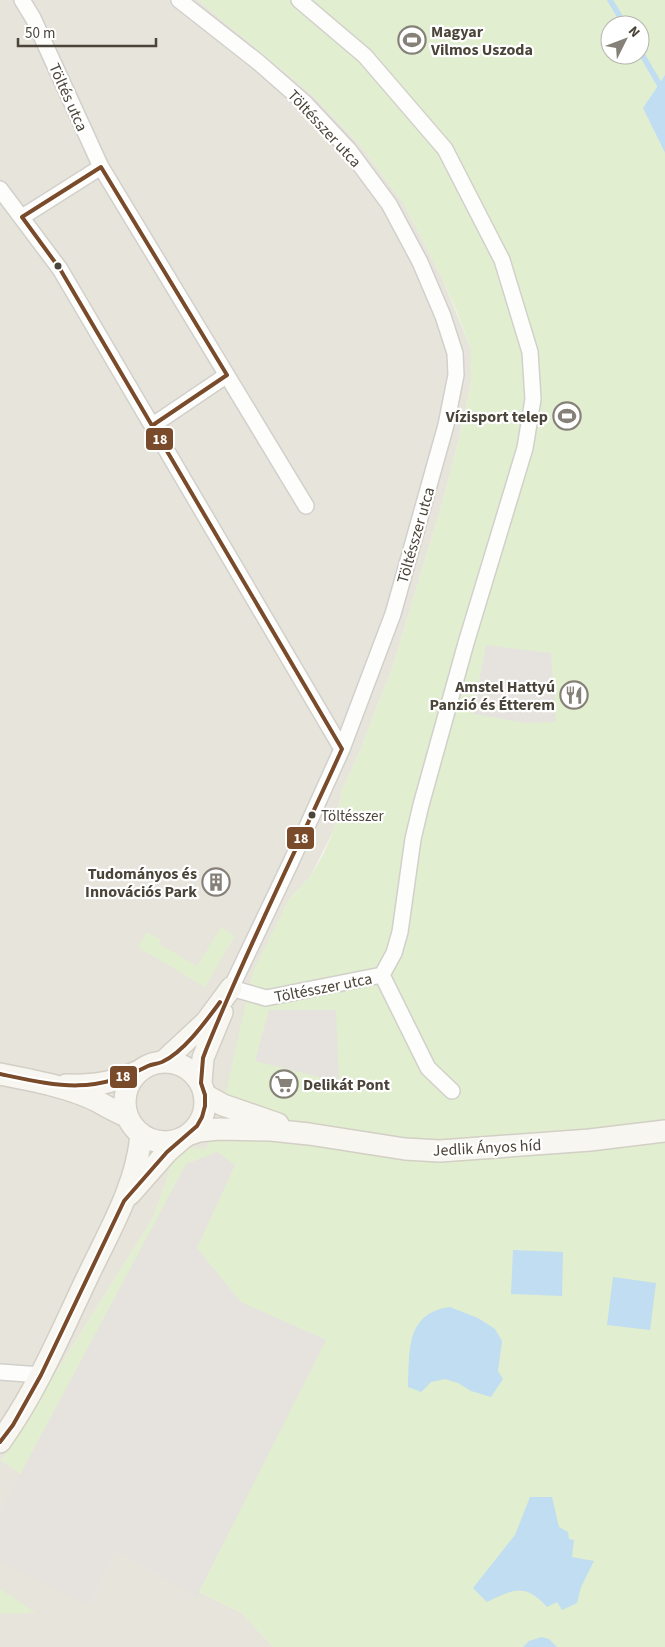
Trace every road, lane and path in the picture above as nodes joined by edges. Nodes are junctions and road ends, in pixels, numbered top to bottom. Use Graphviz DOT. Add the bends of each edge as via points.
graph roads {
  1 [pos="22,0"];
  2 [pos="179,0"];
  3 [pos="299,0"];
  4 [pos="100,167"];
  5 [pos="0,189"];
  6 [pos="22,217"];
  7 [pos="227,375"];
  8 [pos="153,425"];
  9 [pos="306,506"];
  10 [pos="342,749"];
  11 [pos="382,975"];
  12 [pos="231,988"];
  13 [pos="162,1062"];
  14 [pos="139,1071"];
  15 [pos="0,1074"];
  16 [pos="41,1082"];
  17 [pos="203,1089"];
  18 [pos="452,1091"];
  19 [pos="128,1117"];
  20 [pos="665,1131"];
  21 [pos="141,1134"];
  22 [pos="309,1134"];
  23 [pos="186,1136"];
  24 [pos="124,1201"];
  25 [pos="0,1372"];
  26 [pos="41,1375"];
  27 [pos="0,1442"];
  1 -- 4 [label="street, Töltés utca"];
  2 -- 10 [label="street, Töltésszer utca" via="306,104 349,150 389,204 420,262 455,353 456,375 446,425 395,605"];
  3 -- 11 [label="street, Töltésszer utca" via="365,56 445,150 502,260 530,352 533,399 525,448 421,805 400,932 394,953"];
  4 -- 6 [label="street"];
  4 -- 7 [label="street, Töltés utca"];
  5 -- 6 [label="street"];
  6 -- 8 [label="street" via="60,269"];
  7 -- 8 [label="street"];
  7 -- 9 [label="street, Töltés utca"];
  8 -- 10 [label="street"];
  10 -- 12 [label="street, Töltésszer utca"];
  11 -- 12 [label="street, Töltésszer utca" via="266,998"];
  11 -- 18 [label="street, Töltésszer utca" via="428,1068"];
  12 -- 13 [label="street" via="206,1022"];
  12 -- 17 [label="street" via="203,1058"];
  13 -- 14 [label="street" via="150,1064"];
  13 -- 17 [label="street" via="185,1066"];
  14 -- 16 [label="street" via="100,1085"];
  14 -- 19 [label="street" via="126,1092"];
  15 -- 16 [label="street"];
  16 -- 19 [label="street" via="96,1101"];
  17 -- 22 [label="street, Jedlik Ányos híd" via="223,1105"];
  17 -- 23 [label="street" via="205,1106 202,1116"];
  19 -- 21 [label="street"];
  20 -- 22 [label="street, Jedlik Ányos híd" via="440,1151 405,1149"];
  21 -- 23 [label="street" via="162,1142"];
  21 -- 24 [label="street" via="132,1184"];
  22 -- 23 [label="street, Jedlik Ányos híd" via="236,1128 207,1130"];
  23 -- 24 [label="street" via="167,1152"];
  24 -- 26 [label="street"];
  25 -- 26 [label="street"];
  26 -- 27 [label="street"];
}
